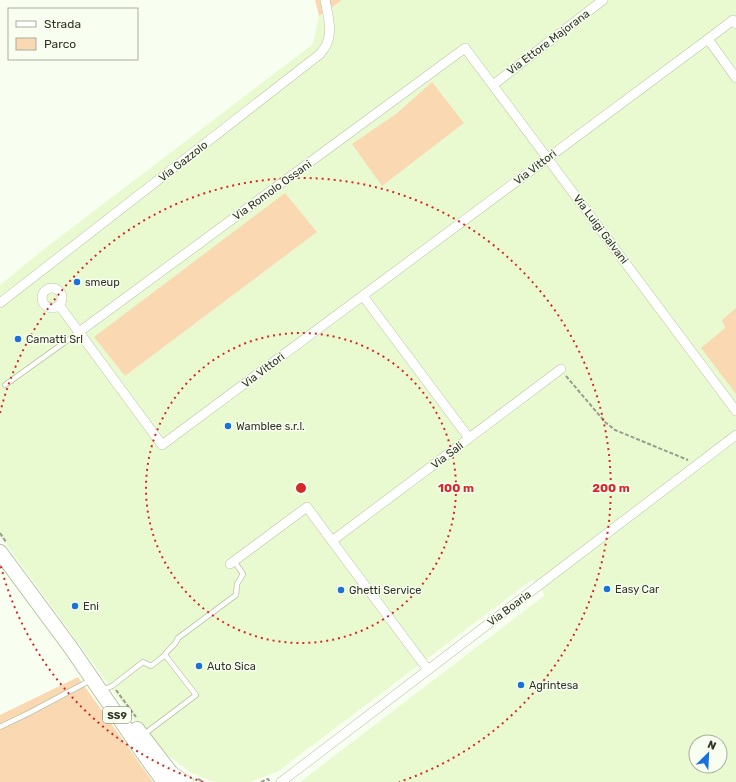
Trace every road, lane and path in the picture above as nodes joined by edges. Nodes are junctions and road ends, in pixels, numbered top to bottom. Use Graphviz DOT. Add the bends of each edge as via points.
graph roads {
  1 [pos="324,0"];
  2 [pos="603,0"];
  3 [pos="736,24"];
  4 [pos="708,39"];
  5 [pos="465,48"];
  6 [pos="736,78"];
  7 [pos="493,85"];
  8 [pos="547,158"];
  9 [pos="36,276"];
  10 [pos="47,289"];
  11 [pos="363,296"];
  12 [pos="0,303"];
  13 [pos="59,305"];
  14 [pos="79,332"];
  15 [pos="561,369"];
  16 [pos="5,385"];
  17 [pos="732,402"];
  18 [pos="736,411"];
  19 [pos="736,435"];
  20 [pos="469,438"];
  21 [pos="698,464"];
  22 [pos="332,541"];
  23 [pos="0,552"];
  24 [pos="232,563"];
  25 [pos="71,648"];
  26 [pos="165,655"];
  27 [pos="428,670"];
  28 [pos="92,679"];
  29 [pos="105,689"];
  30 [pos="0,727"];
  31 [pos="142,736"];
  32 [pos="166,767"];
  33 [pos="164,782"];
  34 [pos="178,782"];
  35 [pos="189,782"];
  36 [pos="261,782"];
  37 [pos="270,782"];
  38 [pos="281,782"];
  1 -- 9 [label="street, Via Gazzolo" via="330,31 328,43 320,54"];
  2 -- 7 [label="street, Via Ettore Majorana"];
  3 -- 4 [label="street, Via Vittori" via="733,20"];
  4 -- 6 [label="street"];
  4 -- 8 [label="street, Via Vittori"];
  5 -- 7 [label="street, Via Luigi Galvani"];
  5 -- 14 [label="street, Via Romolo Ossani"];
  7 -- 8 [label="street, Via Luigi Galvani"];
  8 -- 11 [label="street, Via Vittori"];
  8 -- 17 [label="street, Via Luigi Galvani"];
  9 -- 10 [label="street"];
  9 -- 12 [label="street, Via Gazzolo"];
  10 -- 13 [label="street" via="54,288 59,291 62,296"];
  10 -- 13 [label="street" via="43,294 44,303 53,308"];
  11 -- 14 [label="street, Via Vittori" via="162,445"];
  11 -- 20 [label="street"];
  13 -- 14 [label="street"];
  14 -- 16 [label="lane"];
  15 -- 20 [label="street, Via Sali"];
  15 -- 21 [label="path" via="605,422 615,430"];
  17 -- 18 [label="street, Via Luigi Galvani"];
  19 -- 21 [label="street, Via Boaria"];
  20 -- 22 [label="street, Via Sali"];
  21 -- 27 [label="street, Via Boaria"];
  22 -- 24 [label="street" via="307,507"];
  22 -- 27 [label="street"];
  23 -- 25 [label="main road, SS9"];
  24 -- 26 [label="lane" via="243,574 237,584 236,595 178,638 176,644"];
  25 -- 28 [label="main road, SS9"];
  25 -- 29 [label="main road, SS9"];
  26 -- 29 [label="lane" via="151,666 143,662"];
  26 -- 31 [label="lane" via="196,695"];
  27 -- 38 [label="street, Via Boaria"];
  28 -- 30 [label="lane"];
  28 -- 33 [label="main road, SS9"];
  29 -- 31 [label="main road, SS9"];
  31 -- 32 [label="main road, SS9"];
  32 -- 34 [label="main road, SS9"];
  32 -- 35 [label="street"];
  36 -- 37 [label="path" via="268,779"];
}
